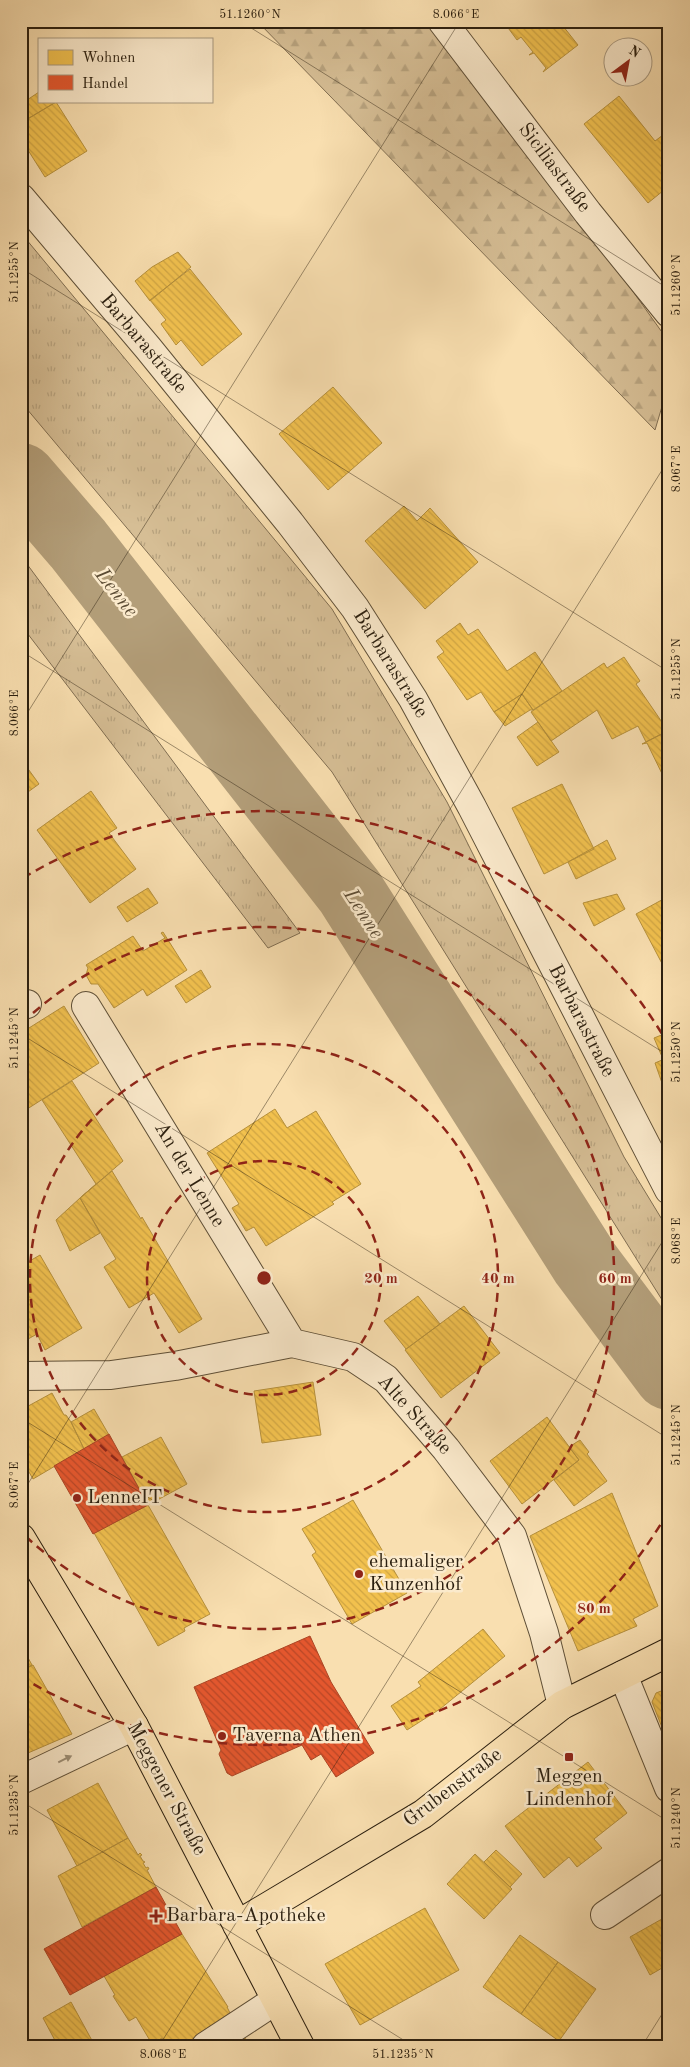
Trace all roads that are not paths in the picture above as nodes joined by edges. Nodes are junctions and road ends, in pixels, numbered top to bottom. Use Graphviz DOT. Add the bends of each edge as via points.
graph roads {
  1 [pos="442,21"];
  2 [pos="21,198"];
  3 [pos="669,313"];
  4 [pos="86,1006"];
  5 [pos="669,1190"];
  6 [pos="292,1343"];
  7 [pos="21,1376"];
  8 [pos="21,1538"];
  9 [pos="669,1652"];
  10 [pos="623,1675"];
  11 [pos="562,1705"];
  12 [pos="134,1726"];
  13 [pos="21,1780"];
  14 [pos="669,1788"];
  15 [pos="669,1872"];
  16 [pos="605,1916"];
  17 [pos="237,1925"];
  18 [pos="276,2000"];
  19 [pos="206,2046"];
  20 [pos="300,2046"];
  1 -- 3 [label="street, Siciliastraße" via="588,213"];
  2 -- 5 [label="street, Barbarastraße" via="154,355 355,608 413,699 472,807"];
  4 -- 6 [label="street, An der Lenne"];
  6 -- 7 [label="street, Alte Straße" via="111,1375"];
  6 -- 11 [label="street, Alte Straße" via="353,1357 386,1379 446,1449 512,1536 544,1633"];
  8 -- 12 [label="main road, Meggener Straße"];
  9 -- 10 [label="main road, Grubenstraße"];
  10 -- 11 [label="main road, Grubenstraße"];
  10 -- 14 [label="street"];
  11 -- 17 [label="main road, Grubenstraße" via="423,1814"];
  13 -- 12 [label="street, one-way"];
  12 -- 17 [label="main road, Meggener Straße"];
  15 -- 16 [label="street"];
  17 -- 18 [label="main road, Meggener Straße"];
  18 -- 19 [label="street"];
  18 -- 20 [label="main road, Meggener Straße"];
}
